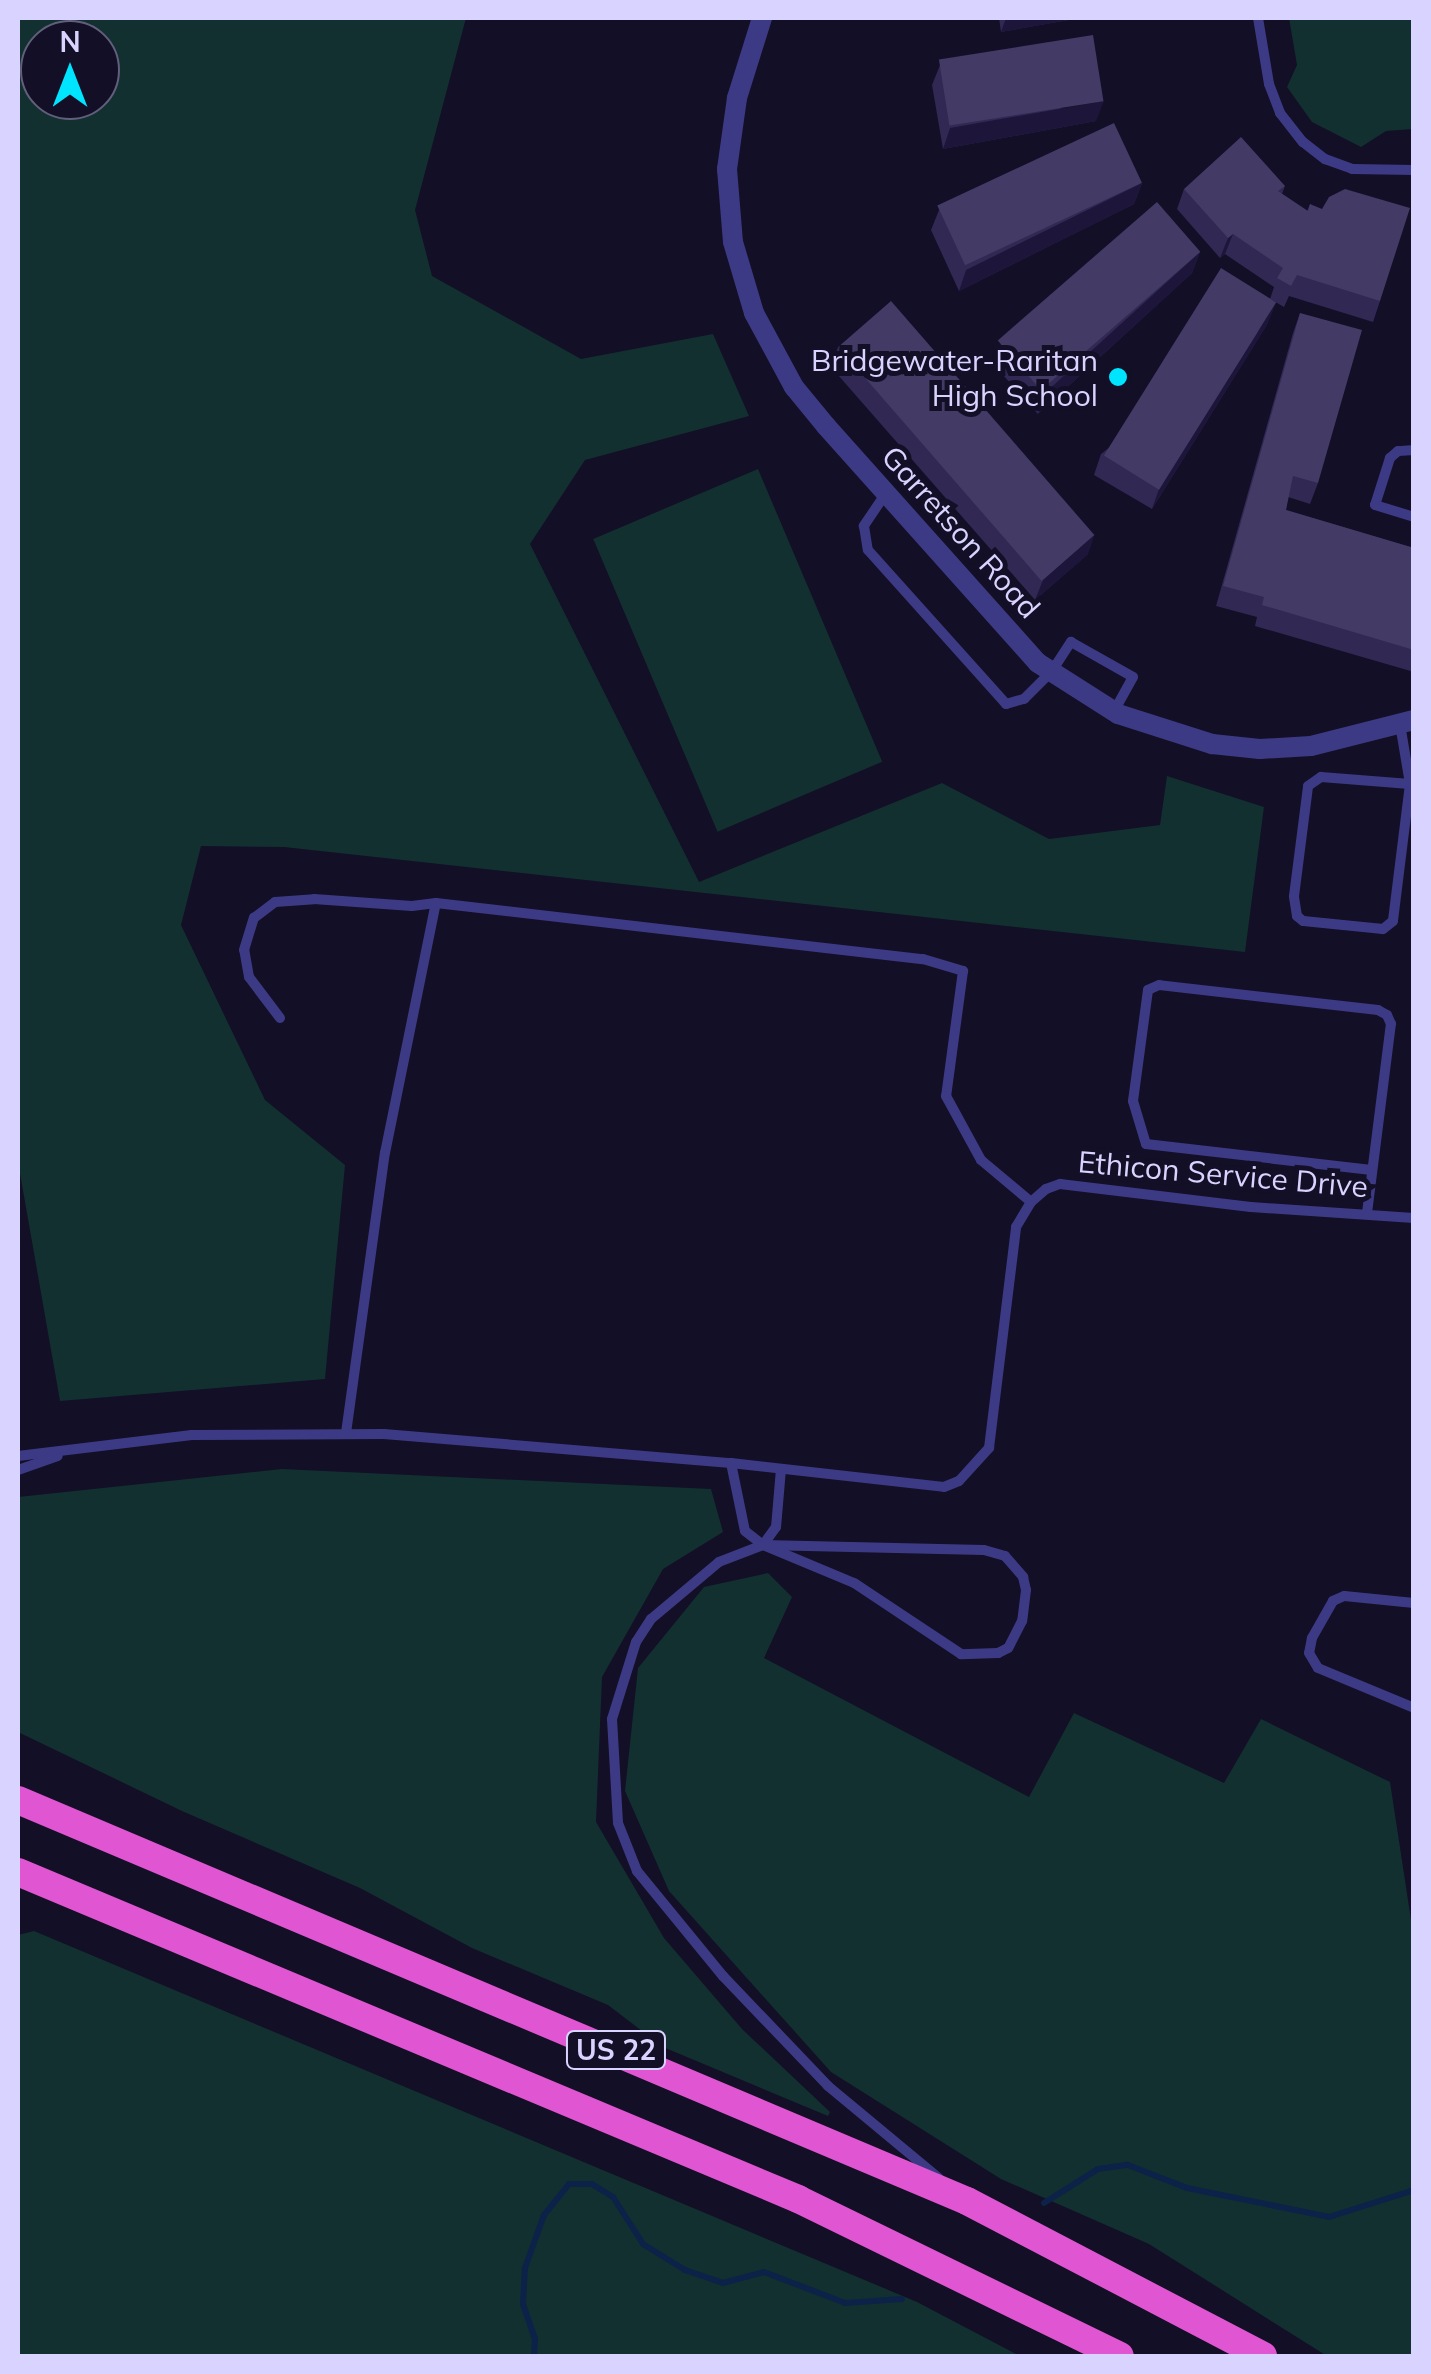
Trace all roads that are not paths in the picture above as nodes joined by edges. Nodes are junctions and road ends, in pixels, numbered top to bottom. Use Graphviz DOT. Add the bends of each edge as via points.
graph roads {
  1 [pos="762,18"];
  2 [pos="1258,18"];
  3 [pos="1414,170"];
  4 [pos="1414,450"];
  5 [pos="886,493"];
  6 [pos="1414,517"];
  7 [pos="1052,672"];
  8 [pos="1114,711"];
  9 [pos="1406,722"];
  10 [pos="1410,784"];
  11 [pos="436,902"];
  12 [pos="280,1018"];
  13 [pos="1372,1170"];
  14 [pos="1031,1202"];
  15 [pos="1367,1212"];
  16 [pos="1414,1218"];
  17 [pos="346,1434"];
  18 [pos="78,1450"];
  19 [pos="18,1456"];
  20 [pos="731,1463"];
  21 [pos="780,1469"];
  22 [pos="18,1470"];
  23 [pos="763,1544"];
  24 [pos="1414,1603"];
  25 [pos="1414,1708"];
  26 [pos="18,1800"];
  27 [pos="18,1872"];
  28 [pos="967,2201"];
  29 [pos="1120,2356"];
  30 [pos="1263,2356"];
  1 -- 5 [label="street, Garretson Road" via="730,128 728,210 743,278 794,386"];
  2 -- 3 [label="lane" via="1269,84 1280,113 1303,142 1352,170"];
  4 -- 6 [label="lane" via="1398,450 1390,458 1375,505"];
  5 -- 7 [label="street, Garretson Road"];
  5 -- 7 [label="lane" via="864,526 868,550 1006,704 1024,699"];
  7 -- 8 [label="street, Garretson Road"];
  7 -- 8 [label="lane" via="1071,642 1133,677"];
  8 -- 9 [label="street, Garretson Road" via="1167,733 1260,749 1312,746"];
  9 -- 10 [label="lane"];
  10 -- 10 [label="lane" via="1393,921 1383,929 1303,922 1294,896 1308,786 1321,777"];
  11 -- 12 [label="lane" via="275,902 254,918 244,950 249,977"];
  11 -- 14 [label="lane" via="923,959 963,971 946,1096 982,1160"];
  11 -- 17 [label="lane" via="385,1152"];
  13 -- 13 [label="lane" via="1391,1024 1384,1012 1159,984 1148,990 1133,1101 1146,1144"];
  13 -- 15 [label="lane"];
  14 -- 15 [label="lane, Ethicon Service Drive" via="1060,1184"];
  14 -- 21 [label="lane" via="1016,1227 989,1448 977,1466 944,1487"];
  15 -- 16 [label="lane, Ethicon Service Drive"];
  17 -- 18 [label="lane" via="242,1432"];
  17 -- 20 [label="lane"];
  18 -- 19 [label="lane"];
  18 -- 22 [label="lane"];
  20 -- 21 [label="lane"];
  20 -- 23 [label="lane" via="745,1532"];
  21 -- 23 [label="lane" via="776,1527"];
  23 -- 23 [label="lane" via="854,1582 961,1654 998,1653 1022,1621 1023,1577 1005,1556"];
  23 -- 28 [label="lane" via="718,1562 651,1619 636,1642 612,1719 622,1840 637,1871 749,2004 828,2086"];
  24 -- 25 [label="lane" via="1344,1596 1332,1602 1309,1653 1318,1668"];
  26 -- 28 [label="highway, US 22"];
  27 -- 29 [label="highway, US 22" via="798,2199"];
  28 -- 30 [label="highway, US 22"];
}
